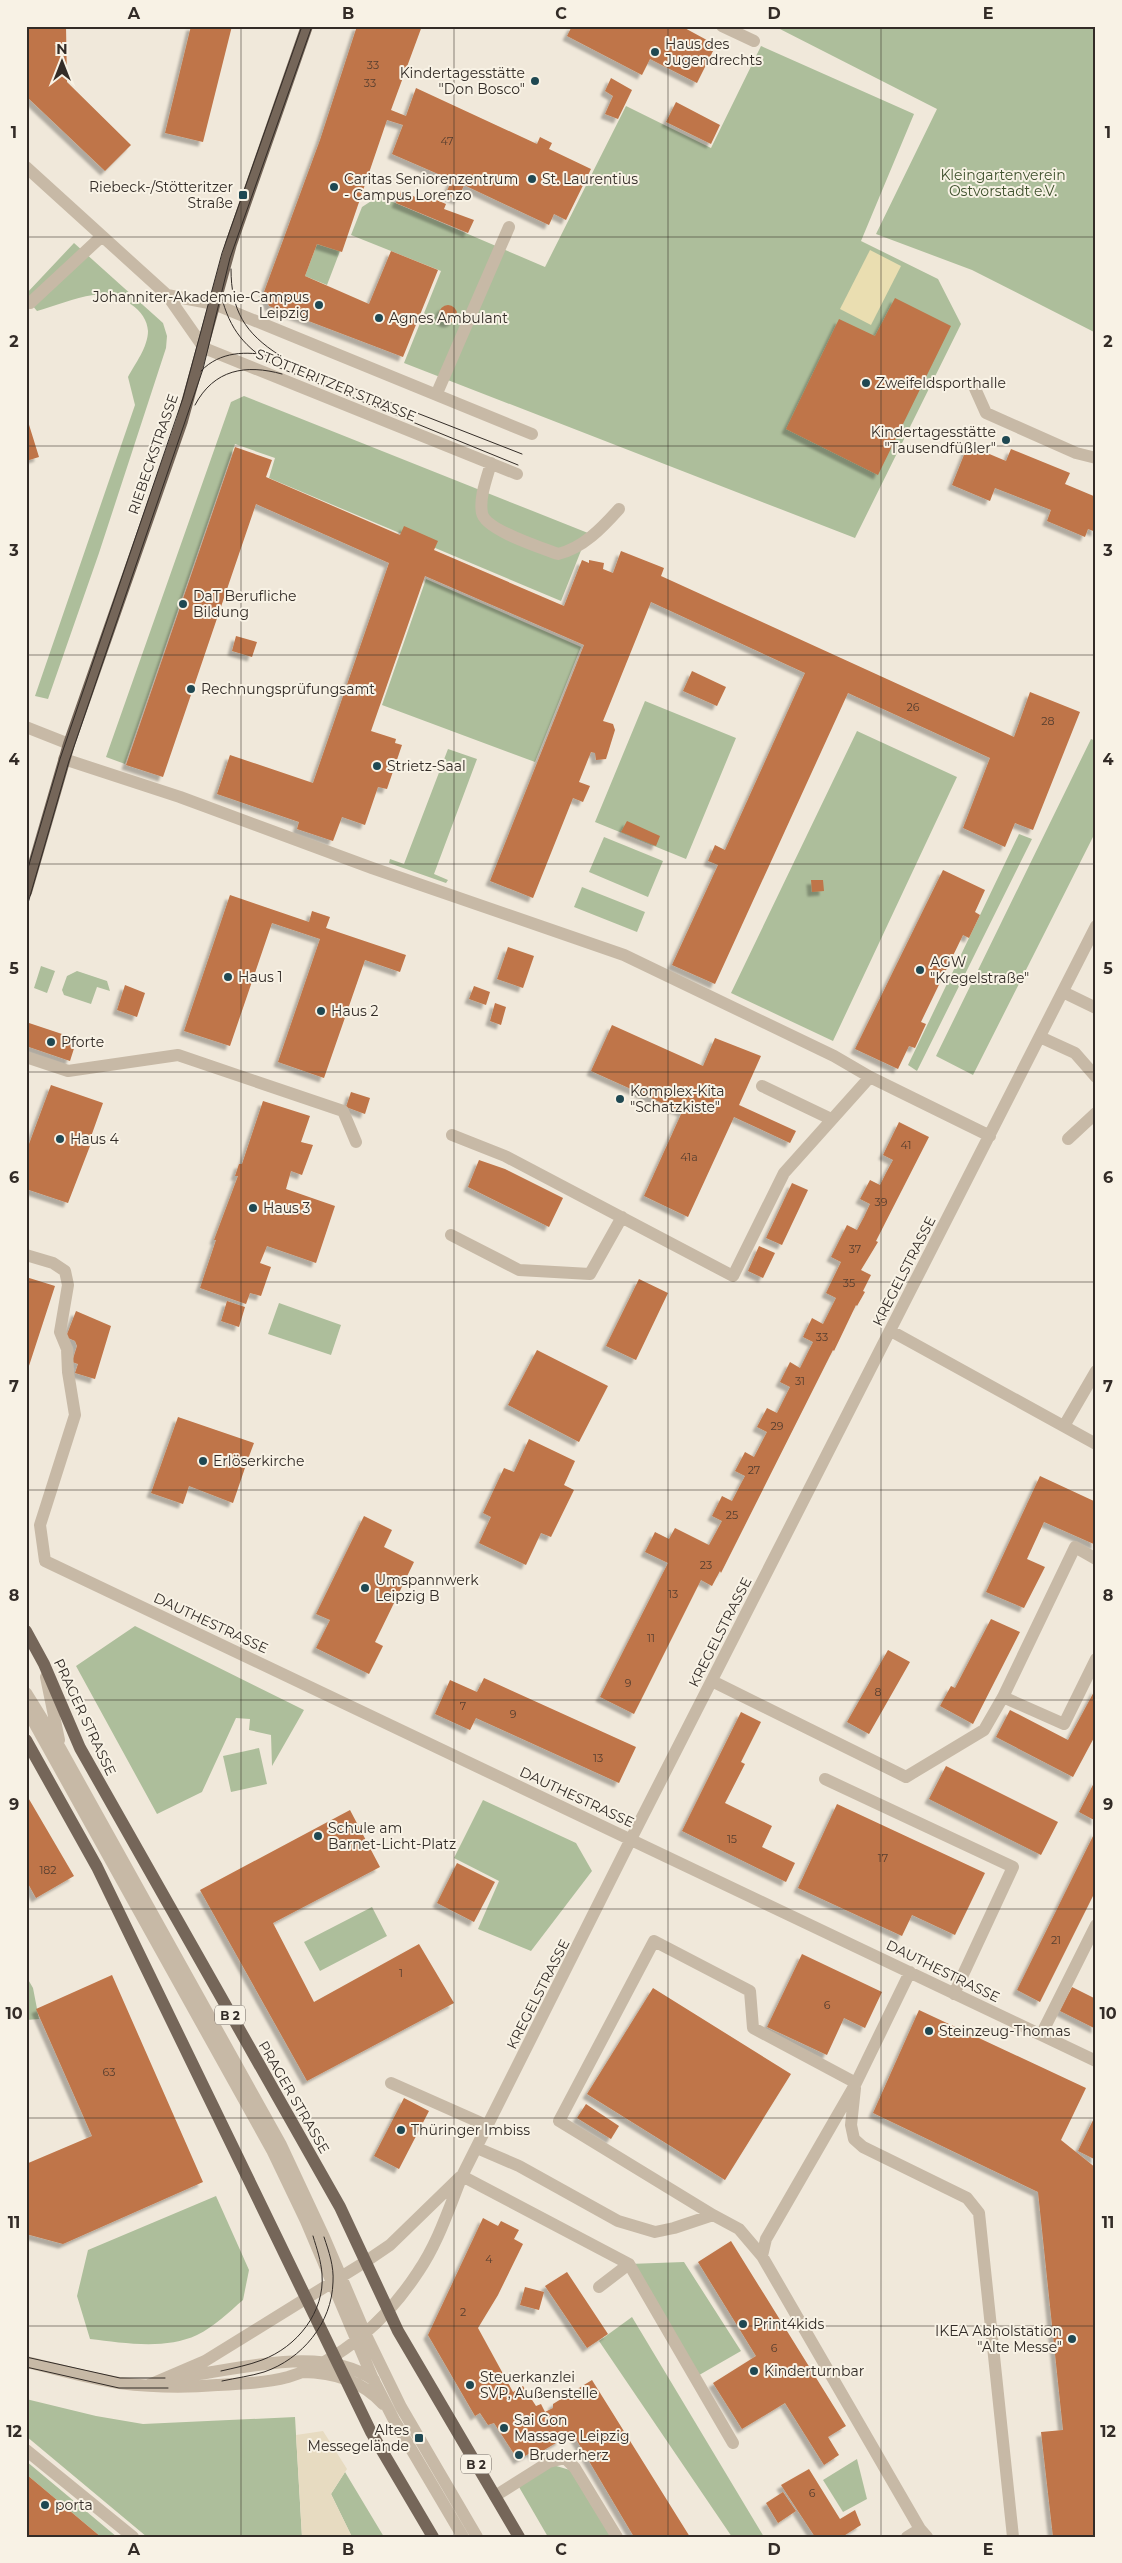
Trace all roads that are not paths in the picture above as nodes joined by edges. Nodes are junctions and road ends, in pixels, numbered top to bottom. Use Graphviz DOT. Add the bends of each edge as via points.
graph roads {
  1 [pos="307,26"];
  2 [pos="722,26"];
  3 [pos="754,41"];
  4 [pos="26,167"];
  5 [pos="509,227"];
  6 [pos="102,236"];
  7 [pos="167,295"];
  8 [pos="30,303"];
  9 [pos="214,304"];
  10 [pos="204,348"];
  11 [pos="973,384"];
  12 [pos="437,393"];
  13 [pos="532,434"];
  14 [pos="1096,458"];
  15 [pos="491,463"];
  16 [pos="517,474"];
  17 [pos="618,509"];
  18 [pos="26,727"];
  19 [pos="69,744"];
  20 [pos="64,759"];
  21 [pos="26,892"];
  22 [pos="1096,926"];
  23 [pos="1062,992"];
  24 [pos="1096,1008"];
  25 [pos="1040,1037"];
  26 [pos="26,1057"];
  27 [pos="870,1077"];
  28 [pos="1096,1077"];
  29 [pos="762,1086"];
  30 [pos="1096,1113"];
  31 [pos="831,1119"];
  32 [pos="452,1134"];
  33 [pos="990,1136"];
  34 [pos="1068,1139"];
  35 [pos="356,1142"];
  36 [pos="622,1218"];
  37 [pos="451,1235"];
  38 [pos="26,1255"];
  39 [pos="891,1331"];
  40 [pos="1096,1371"];
  41 [pos="1064,1426"];
  42 [pos="1096,1444"];
  43 [pos="1096,1559"];
  44 [pos="26,1631"];
  45 [pos="1096,1659"];
  46 [pos="44,1664"];
  47 [pos="712,1681"];
  48 [pos="26,1693"];
  49 [pos="1003,1697"];
  50 [pos="26,1708"];
  51 [pos="26,1740"];
  52 [pos="60,1748"];
  53 [pos="825,1779"];
  54 [pos="631,1839"];
  55 [pos="1096,1925"];
  56 [pos="910,1972"];
  57 [pos="954,1994"];
  58 [pos="1041,2035"];
  59 [pos="1096,2061"];
  60 [pos="391,2083"];
  61 [pos="856,2083"];
  62 [pos="488,2126"];
  63 [pos="477,2148"];
  64 [pos="462,2176"];
  65 [pos="713,2215"];
  66 [pos="762,2256"];
  67 [pos="365,2262"];
  68 [pos="629,2264"];
  69 [pos="337,2280"];
  70 [pos="599,2287"];
  71 [pos="305,2300"];
  72 [pos="388,2311"];
  73 [pos="361,2337"];
  74 [pos="330,2360"];
  75 [pos="26,2362"];
  76 [pos="298,2372"];
  77 [pos="343,2378"];
  78 [pos="373,2379"];
  79 [pos="166,2383"];
  80 [pos="397,2412"];
  81 [pos="733,2443"];
  82 [pos="26,2450"];
  83 [pos="495,2496"];
  84 [pos="923,2533"];
  85 [pos="133,2537"];
  86 [pos="433,2537"];
  87 [pos="463,2537"];
  88 [pos="477,2537"];
  89 [pos="519,2537"];
  90 [pos="617,2537"];
  91 [pos="907,2537"];
  92 [pos="1013,2537"];
  1 -- 9 [label="main road, RIEBECKSTRASSE" via="230,244"];
  2 -- 3 [label="street"];
  4 -- 6 [label="street"];
  5 -- 12 [label="street"];
  6 -- 7 [label="street"];
  6 -- 8 [label="street"];
  7 -- 9 [label="street"];
  7 -- 10 [label="street"];
  9 -- 10 [label="main road, RIEBECKSTRASSE"];
  9 -- 12 [label="street"];
  10 -- 15 [label="street, STÖTTERITZER STRASSE"];
  10 -- 19 [label="main road, RIEBECKSTRASSE" via="182,421"];
  11 -- 14 [label="street" via="986,413 1076,453"];
  12 -- 13 [label="street"];
  15 -- 16 [label="street, STÖTTERITZER STRASSE"];
  15 -- 17 [label="street" via="482,499 482,514 487,522 558,554 579,546"];
  18 -- 19 [label="street"];
  19 -- 20 [label="main road, RIEBECKSTRASSE"];
  20 -- 21 [label="main road, RIEBECKSTRASSE"];
  20 -- 27 [label="street" via="624,955 834,1056"];
  22 -- 23 [label="street, KREGELSTRASSE"];
  23 -- 24 [label="street"];
  23 -- 25 [label="street, KREGELSTRASSE"];
  25 -- 28 [label="street" via="1075,1053"];
  25 -- 33 [label="street, KREGELSTRASSE"];
  26 -- 35 [label="street" via="68,1071 178,1055 343,1111"];
  27 -- 31 [label="street"];
  27 -- 33 [label="street"];
  29 -- 31 [label="street"];
  30 -- 34 [label="street"];
  31 -- 36 [label="street" via="784,1173 733,1276"];
  32 -- 36 [label="street" via="504,1156"];
  33 -- 39 [label="street, KREGELSTRASSE"];
  36 -- 37 [label="street" via="590,1274 519,1270"];
  38 -- 54 [label="street, DAUTHESTRASSE" via="65,1270 68,1285 60,1332 67,1349 75,1415 40,1525 45,1561"];
  39 -- 41 [label="street"];
  39 -- 47 [label="street, KREGELSTRASSE"];
  40 -- 41 [label="street"];
  41 -- 42 [label="street"];
  43 -- 49 [label="street" via="1075,1548"];
  44 -- 46 [label="main road, PRAGER STRASSE / B 2"];
  45 -- 49 [label="street" via="1064,1724"];
  46 -- 52 [label="street"];
  46 -- 67 [label="main road, PRAGER STRASSE / B 2" via="80,1748 340,2207"];
  47 -- 49 [label="street" via="906,1777 984,1730"];
  47 -- 54 [label="street, KREGELSTRASSE"];
  48 -- 52 [label="street"];
  50 -- 69 [label="street" via="272,2150"];
  51 -- 71 [label="main road" via="97,1867"];
  52 -- 69 [label="street" via="281,2145"];
  53 -- 57 [label="street" via="1013,1867"];
  54 -- 56 [label="street, DAUTHESTRASSE"];
  54 -- 62 [label="street, KREGELSTRASSE"];
  55 -- 58 [label="street"];
  56 -- 57 [label="street, DAUTHESTRASSE"];
  56 -- 61 [label="street"];
  57 -- 58 [label="street, DAUTHESTRASSE"];
  58 -- 59 [label="street, DAUTHESTRASSE"];
  60 -- 62 [label="street"];
  61 -- 65 [label="street" via="753,2028 750,1991 654,1941 559,2121"];
  61 -- 66 [label="street" via="766,2239"];
  61 -- 92 [label="street" via="851,2124 854,2139 967,2198 979,2213"];
  62 -- 63 [label="street, KREGELSTRASSE"];
  63 -- 64 [label="street, KREGELSTRASSE"];
  63 -- 65 [label="street" via="519,2166 618,2220 655,2232"];
  64 -- 67 [label="street" via="390,2245"];
  64 -- 68 [label="street"];
  64 -- 72 [label="street, KREGELSTRASSE" via="430,2251"];
  65 -- 66 [label="street" via="739,2229"];
  66 -- 84 [label="street"];
  67 -- 69 [label="street"];
  67 -- 72 [label="main road, PRAGER STRASSE / B 2"];
  68 -- 70 [label="street"];
  68 -- 81 [label="street"];
  69 -- 71 [label="street"];
  69 -- 73 [label="street"];
  71 -- 74 [label="main road"];
  71 -- 79 [label="street"];
  72 -- 73 [label="street, KREGELSTRASSE"];
  72 -- 83 [label="main road, PRAGER STRASSE / B 2" via="424,2379"];
  73 -- 74 [label="street, KREGELSTRASSE"];
  73 -- 78 [label="street"];
  73 -- 80 [label="street"];
  74 -- 76 [label="street, KREGELSTRASSE"];
  74 -- 77 [label="main road"];
  74 -- 78 [label="street"];
  74 -- 79 [label="street" via="283,2363"];
  75 -- 79 [label="street" via="119,2383"];
  76 -- 77 [label="street" via="326,2373"];
  76 -- 79 [label="street" via="249,2383"];
  77 -- 80 [label="street" via="362,2386"];
  77 -- 86 [label="main road"];
  78 -- 80 [label="street"];
  80 -- 87 [label="street"];
  80 -- 88 [label="street"];
  82 -- 85 [label="street"];
  83 -- 89 [label="main road, PRAGER STRASSE / B 2"];
  83 -- 90 [label="street" via="549,2462 565,2458 575,2468"];
  84 -- 91 [label="street"];
}
